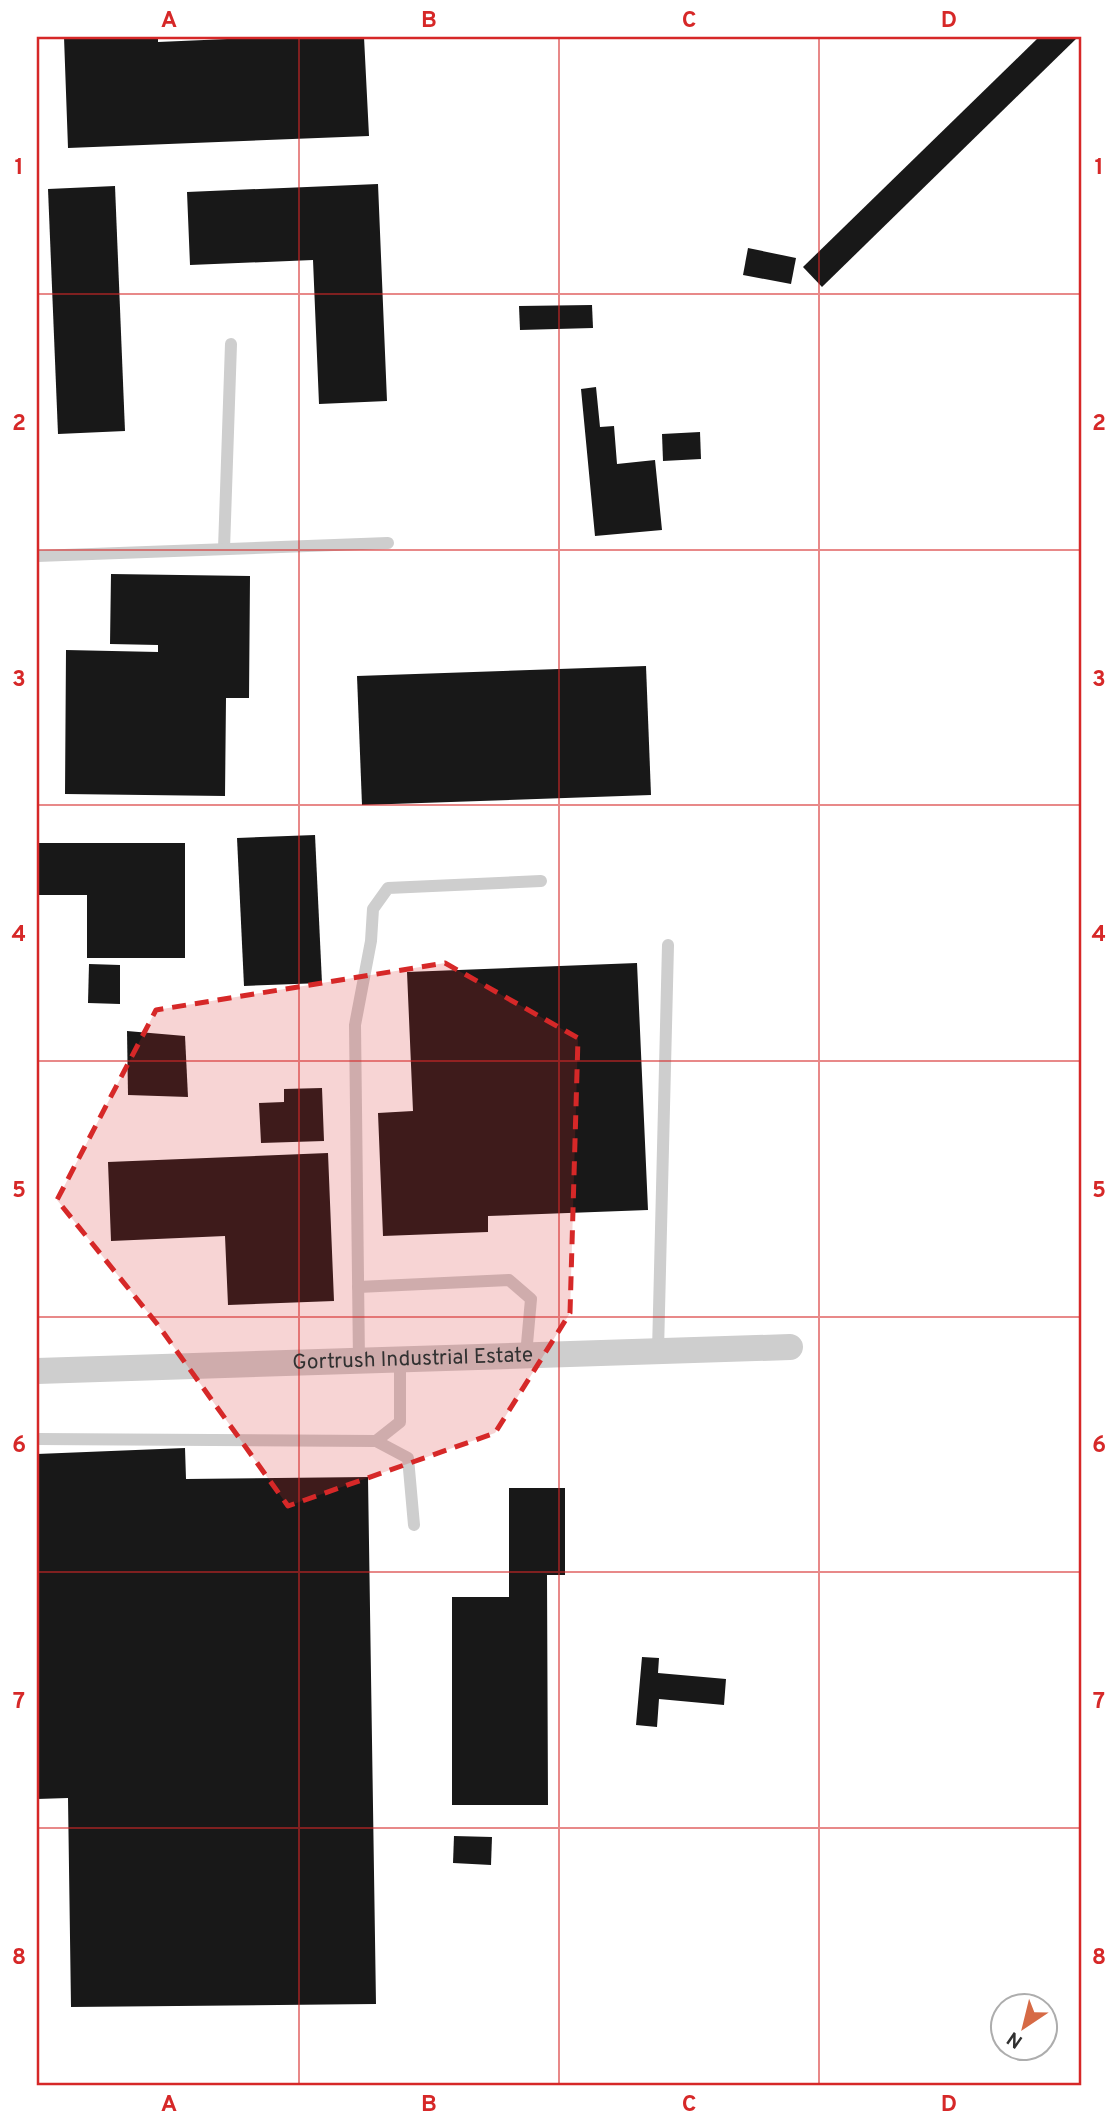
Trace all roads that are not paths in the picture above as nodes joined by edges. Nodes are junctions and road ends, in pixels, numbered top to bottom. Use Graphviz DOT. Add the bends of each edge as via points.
graph roads {
  1 [pos="231,344"];
  2 [pos="388,543"];
  3 [pos="224,549"];
  4 [pos="37,555"];
  5 [pos="541,881"];
  6 [pos="668,946"];
  7 [pos="358,1287"];
  8 [pos="790,1347"];
  9 [pos="658,1351"];
  10 [pos="526,1355"];
  11 [pos="400,1360"];
  12 [pos="359,1361"];
  13 [pos="37,1371"];
  14 [pos="37,1439"];
  15 [pos="376,1441"];
  16 [pos="414,1525"];
  1 -- 3 [label="lane"];
  2 -- 3 [label="lane"];
  3 -- 4 [label="lane"];
  5 -- 7 [label="lane" via="388,888 373,909 355,1025"];
  6 -- 9 [label="lane"];
  7 -- 10 [label="lane" via="509,1280 531,1300"];
  7 -- 12 [label="lane"];
  8 -- 9 [label="street, Gortrush Industrial Estate"];
  9 -- 10 [label="street, Gortrush Industrial Estate"];
  10 -- 11 [label="street, Gortrush Industrial Estate"];
  11 -- 12 [label="street, Gortrush Industrial Estate"];
  11 -- 15 [label="lane" via="400,1422"];
  12 -- 13 [label="street, Gortrush Industrial Estate"];
  14 -- 15 [label="lane"];
  15 -- 16 [label="lane" via="408,1458"];
}
